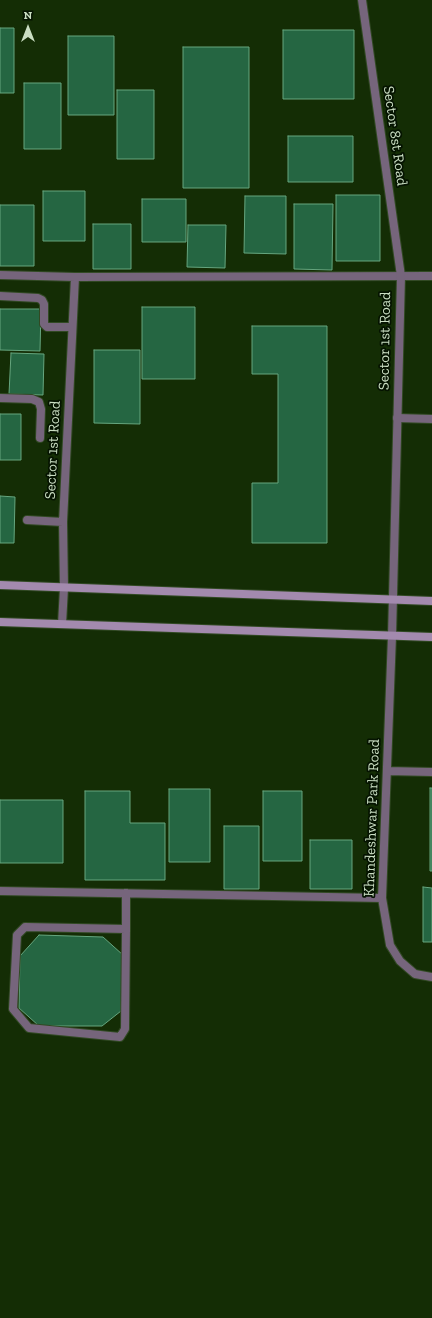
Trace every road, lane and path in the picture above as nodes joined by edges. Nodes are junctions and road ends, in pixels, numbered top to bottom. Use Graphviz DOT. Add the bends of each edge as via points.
graph roads {
  1 [pos="362,0"];
  2 [pos="0,275"];
  3 [pos="401,276"];
  4 [pos="432,276"];
  5 [pos="75,277"];
  6 [pos="0,296"];
  7 [pos="72,328"];
  8 [pos="0,398"];
  9 [pos="397,418"];
  10 [pos="432,419"];
  11 [pos="40,438"];
  12 [pos="27,520"];
  13 [pos="63,522"];
  14 [pos="0,585"];
  15 [pos="64,588"];
  16 [pos="393,599"];
  17 [pos="432,601"];
  18 [pos="0,622"];
  19 [pos="62,624"];
  20 [pos="392,636"];
  21 [pos="432,637"];
  22 [pos="387,771"];
  23 [pos="432,772"];
  24 [pos="0,891"];
  25 [pos="126,893"];
  26 [pos="382,898"];
  27 [pos="126,929"];
  28 [pos="432,976"];
  1 -- 3 [label="street, Sector 8st Road"];
  2 -- 5 [label="street, Sector 1st Road"];
  3 -- 4 [label="street"];
  3 -- 5 [label="street, Sector 1st Road"];
  3 -- 9 [label="street, Sector 1st Road"];
  5 -- 7 [label="street, Sector 1st Road"];
  6 -- 7 [label="street" via="38,298 44,304 44,324 47,327"];
  7 -- 13 [label="street, Sector 1st Road"];
  8 -- 11 [label="street" via="32,399 39,402"];
  9 -- 10 [label="street"];
  9 -- 16 [label="street, Sector 1st Road"];
  12 -- 13 [label="street"];
  13 -- 15 [label="street, Sector 1st Road"];
  14 -- 15 [label="main road"];
  15 -- 16 [label="main road"];
  15 -- 19 [label="street, Sector 1st Road"];
  16 -- 17 [label="main road"];
  16 -- 20 [label="street, Sector 1st Road"];
  18 -- 19 [label="main road"];
  19 -- 20 [label="main road"];
  20 -- 21 [label="main road"];
  20 -- 22 [label="street, Khandeshwar Park Road"];
  22 -- 23 [label="street"];
  22 -- 26 [label="street, Khandeshwar Park Road"];
  24 -- 25 [label="street"];
  25 -- 26 [label="street"];
  25 -- 27 [label="street"];
  26 -- 28 [label="street, Khandeshwar Park Road" via="390,945 400,961 415,974"];
  27 -- 27 [label="street" via="126,1029 120,1037 29,1028 12,1009 18,935 25,927"];
}
